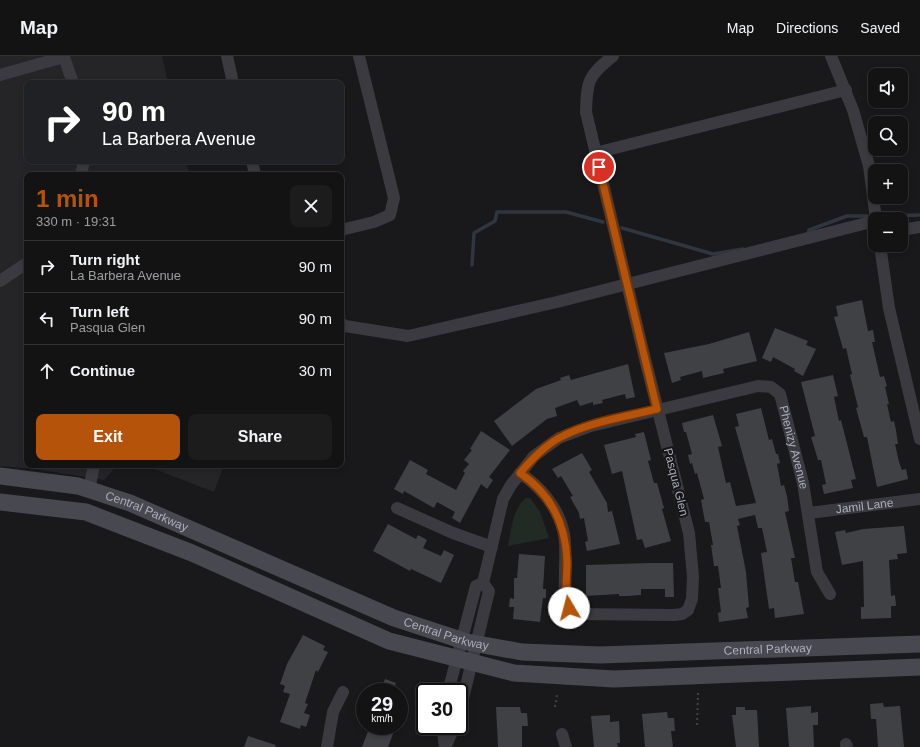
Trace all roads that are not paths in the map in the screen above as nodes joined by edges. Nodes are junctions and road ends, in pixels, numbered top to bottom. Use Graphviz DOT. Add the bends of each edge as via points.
graph roads {
  1 [pos="227,56"];
  2 [pos="359,56"];
  3 [pos="613,56"];
  4 [pos="830,56"];
  5 [pos="64,57"];
  6 [pos="0,75"];
  7 [pos="72,80"];
  8 [pos="232,80"];
  9 [pos="846,90"];
  10 [pos="595,152"];
  11 [pos="875,212"];
  12 [pos="868,222"];
  13 [pos="920,228"];
  14 [pos="344,229"];
  15 [pos="908,229"];
  16 [pos="881,252"];
  17 [pos="24,265"];
  18 [pos="0,281"];
  19 [pos="627,284"];
  20 [pos="344,325"];
  21 [pos="657,409"];
  22 [pos="920,439"];
  23 [pos="93,468"];
  24 [pos="520,473"];
  25 [pos="0,476"];
  26 [pos="89,490"];
  27 [pos="920,499"];
  28 [pos="0,502"];
  29 [pos="397,508"];
  30 [pos="809,513"];
  31 [pos="492,547"];
  32 [pos="830,594"];
  33 [pos="920,644"];
  34 [pos="466,652"];
  35 [pos="920,667"];
  36 [pos="452,683"];
  37 [pos="463,683"];
  38 [pos="343,692"];
  39 [pos="562,734"];
  40 [pos="443,735"];
  41 [pos="451,735"];
  42 [pos="327,747"];
  43 [pos="445,747"];
  44 [pos="566,747"];
  1 -- 8 [label="street"];
  2 -- 14 [label="street" via="394,198 390,215"];
  3 -- 10 [label="street, Pasqua Glen" via="594,72 587,91 586,112"];
  4 -- 9 [label="street"];
  5 -- 6 [label="street"];
  5 -- 7 [label="street"];
  9 -- 10 [label="street"];
  9 -- 11 [label="street" via="869,166"];
  10 -- 19 [label="street, Pasqua Glen"];
  12 -- 19 [label="street"];
  13 -- 15 [label="street"];
  16 -- 22 [label="street" via="889,308"];
  17 -- 18 [label="street"];
  19 -- 20 [label="street" via="468,324 408,336"];
  19 -- 21 [label="street, Pasqua Glen"];
  21 -- 24 [label="street" via="590,426 559,438 534,456"];
  21 -- 24 [label="street, Pasqua Glen" via="689,533 692,599 688,610 682,614 575,614 569,608 566,599 567,562 564,534 557,515 548,498"];
  21 -- 30 [label="street, Phenizy Avenue" via="758,386 771,387 780,394 785,410"];
  23 -- 26 [label="street"];
  24 -- 31 [label="street" via="503,499"];
  25 -- 26 [label="main road, Central Parkway" via="37,479"];
  26 -- 34 [label="main road, Central Parkway" via="130,503"];
  27 -- 30 [label="street, Jamil Lane"];
  28 -- 34 [label="main road, Central Parkway" via="86,512 192,553 389,642"];
  29 -- 31 [label="street"];
  30 -- 32 [label="street, Phenizy Avenue" via="817,572"];
  31 -- 34 [label="street" via="483,583 489,591"];
  33 -- 34 [label="main road, Central Parkway" via="600,655"];
  34 -- 35 [label="main road, Central Parkway" via="514,673 614,679"];
  34 -- 36 [label="street"];
  34 -- 37 [label="street"];
  38 -- 42 [label="street" via="333,712"];
  39 -- 44 [label="street"];
  40 -- 43 [label="street"];
  41 -- 43 [label="street"];
}
